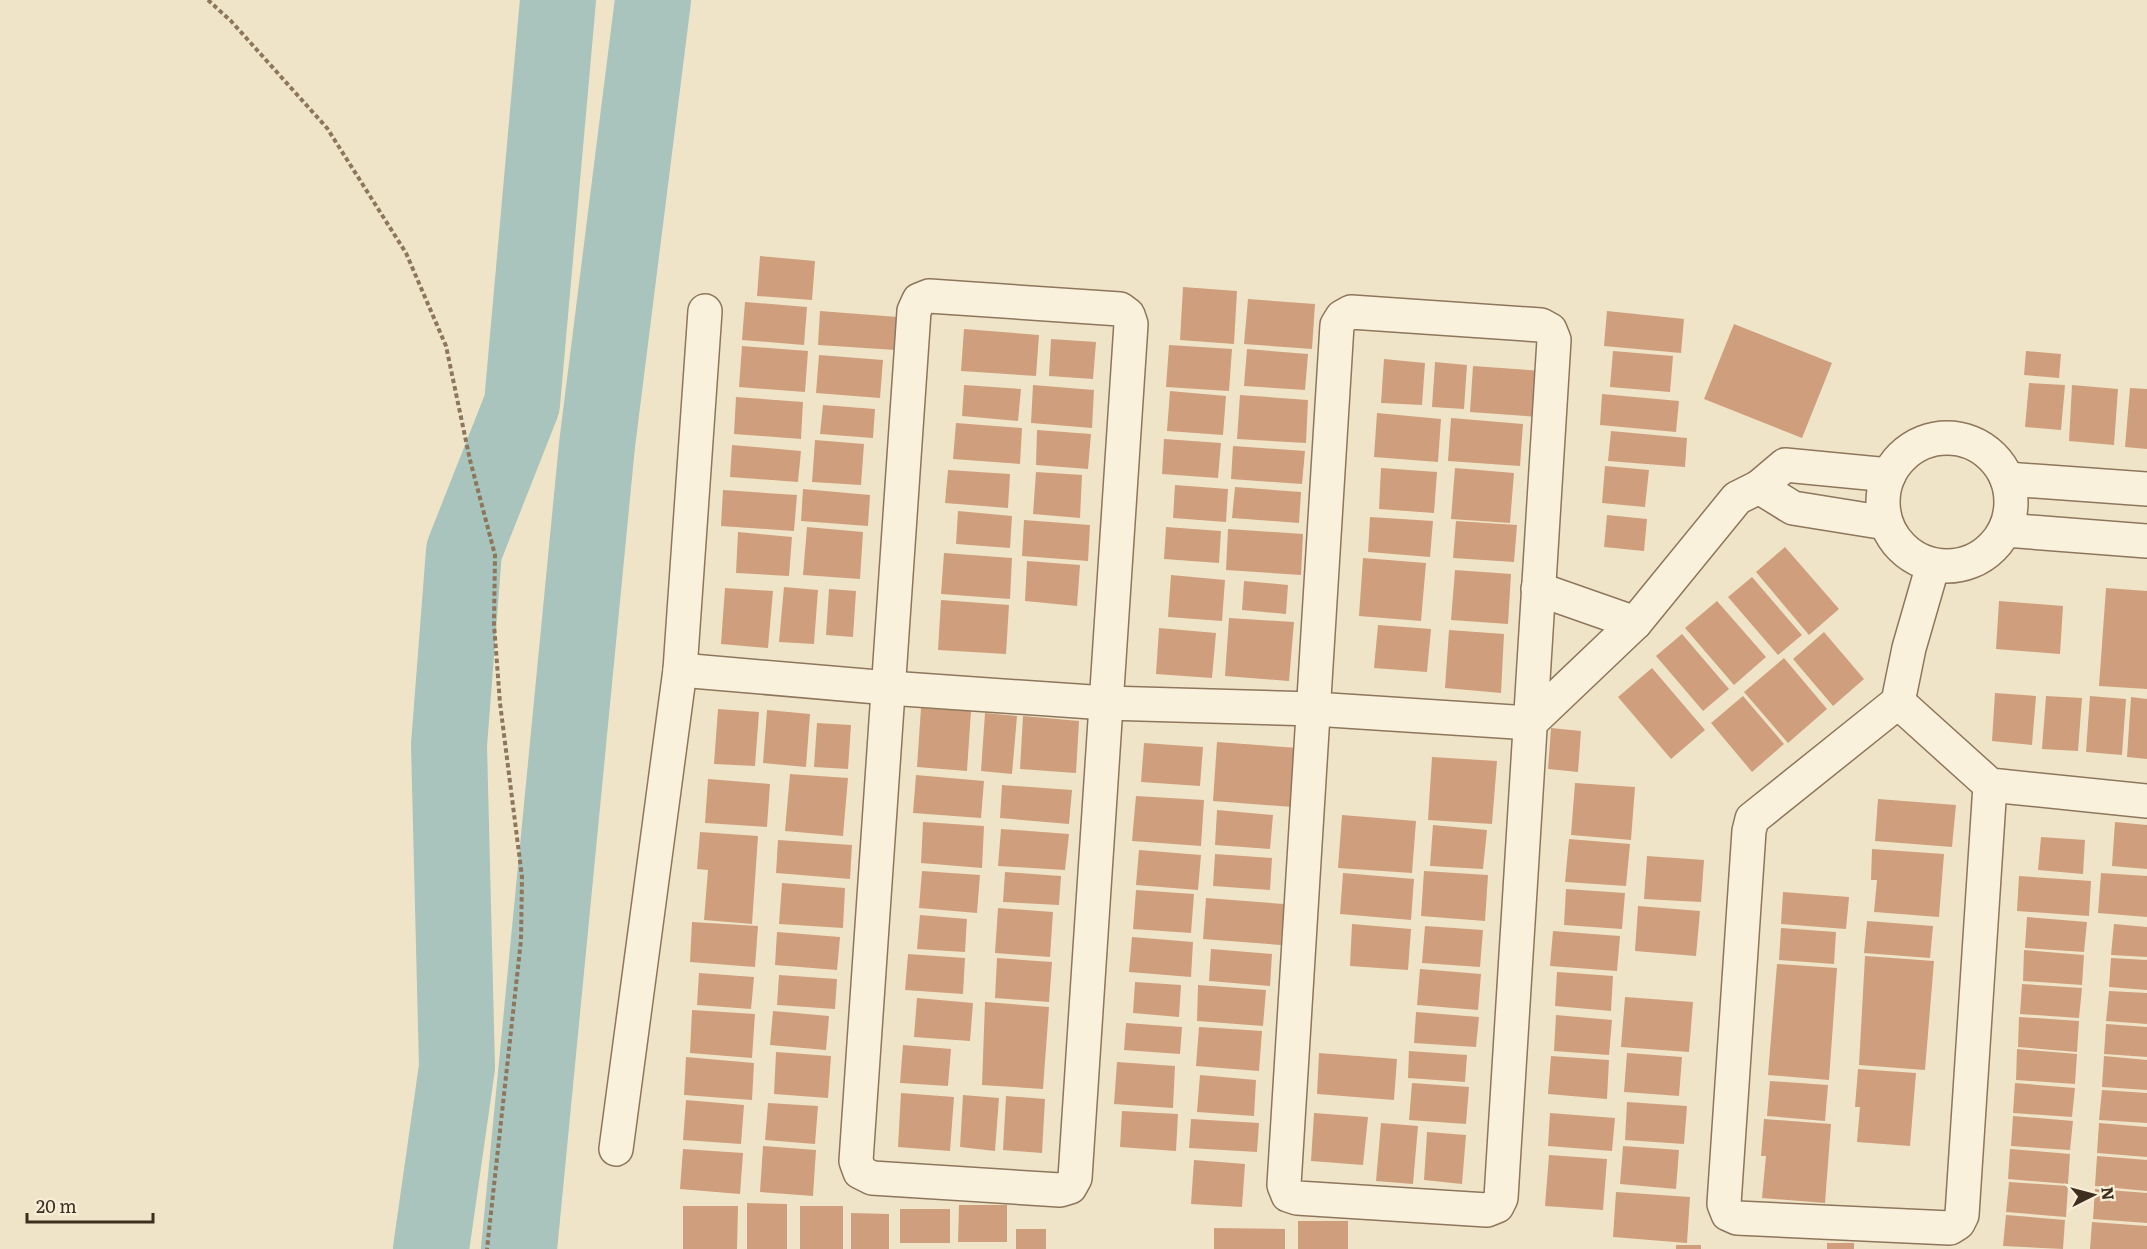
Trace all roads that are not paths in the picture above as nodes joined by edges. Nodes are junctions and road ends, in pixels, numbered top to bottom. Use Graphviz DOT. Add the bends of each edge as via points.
graph roads {
  1 [pos="705,311"];
  2 [pos="1889,475"];
  3 [pos="2007,479"];
  4 [pos="1759,487"];
  5 [pos="2147,489"];
  6 [pos="1886,523"];
  7 [pos="2005,530"];
  8 [pos="2147,541"];
  9 [pos="1933,565"];
  10 [pos="1538,589"];
  11 [pos="1635,623"];
  12 [pos="680,670"];
  13 [pos="889,688"];
  14 [pos="1898,702"];
  15 [pos="1106,703"];
  16 [pos="1314,709"];
  17 [pos="1530,723"];
  18 [pos="1990,785"];
  19 [pos="2147,801"];
  20 [pos="616,1149"];
  1 -- 12 [label="street"];
  2 -- 3 [label="street" via="1907,451 1935,439 1964,440 1990,454"];
  2 -- 4 [label="street" via="1785,465"];
  2 -- 6 [label="street" via="1883,498"];
  3 -- 5 [label="street"];
  3 -- 7 [label="street" via="2011,505"];
  4 -- 6 [label="street" via="1793,508"];
  4 -- 11 [label="street" via="1737,498"];
  6 -- 9 [label="street" via="1904,551"];
  7 -- 8 [label="street"];
  7 -- 9 [label="street" via="1988,553 1979,558 1962,566"];
  9 -- 14 [label="street"];
  10 -- 11 [label="street"];
  10 -- 16 [label="street" via="1554,340 1550,330 1541,325 1351,312 1337,325"];
  10 -- 17 [label="street"];
  11 -- 17 [label="street"];
  12 -- 13 [label="street"];
  12 -- 20 [label="street"];
  13 -- 15 [label="street"];
  13 -- 15 [label="street" via="914,311 919,300 929,296 1120,309 1131,324"];
  13 -- 15 [label="street" via="856,1161 861,1172 872,1178 1060,1190 1070,1187 1075,1178"];
  14 -- 18 [label="street"];
  14 -- 18 [label="street" via="1752,819 1724,1204 1728,1214 1737,1218 1950,1228 1958,1223 1962,1215"];
  15 -- 16 [label="street"];
  16 -- 17 [label="street"];
  16 -- 17 [label="street" via="1284,1185 1288,1195 1297,1198 1487,1210 1497,1206 1501,1198"];
  18 -- 19 [label="street"];
}
